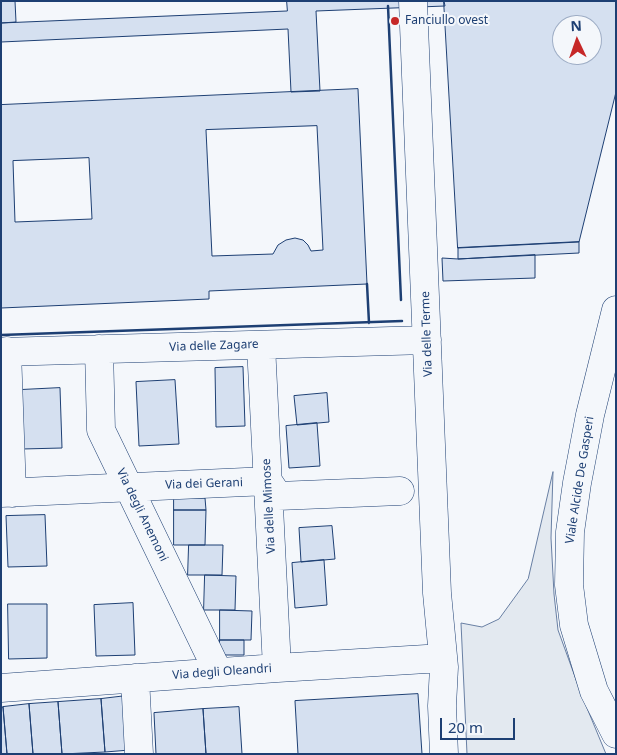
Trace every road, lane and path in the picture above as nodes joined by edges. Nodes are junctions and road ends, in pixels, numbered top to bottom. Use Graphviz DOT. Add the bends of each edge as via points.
graph roads {
  1 [pos="413,1"];
  2 [pos="616,310"];
  3 [pos="427,340"];
  4 [pos="261,345"];
  5 [pos="99,349"];
  6 [pos="4,352"];
  7 [pos="268,481"];
  8 [pos="128,487"];
  9 [pos="400,491"];
  10 [pos="6,493"];
  11 [pos="443,662"];
  12 [pos="277,668"];
  13 [pos="218,672"];
  14 [pos="135,678"];
  15 [pos="1,688"];
  16 [pos="616,734"];
  17 [pos="139,754"];
  18 [pos="444,754"];
  19 [pos="459,754"];
  1 -- 3 [label="street, Via delle Terme"];
  2 -- 16 [label="street, Viale Alcide De Gasperi" via="577,483 569,568 574,625 594,691"];
  3 -- 4 [label="street, Via delle Zagare"];
  3 -- 11 [label="street, Via delle Terme"];
  4 -- 5 [label="street, Via delle Zagare"];
  4 -- 7 [label="street, Via delle Mimose"];
  5 -- 6 [label="street, Via delle Zagare"];
  5 -- 8 [label="street, Via degli Anemoni" via="101,430"];
  6 -- 10 [label="street"];
  7 -- 8 [label="street, Via dei Gerani"];
  7 -- 9 [label="street" via="278,496"];
  7 -- 12 [label="street, Via delle Mimose"];
  8 -- 10 [label="street, Via dei Gerani"];
  8 -- 13 [label="street, Via degli Anemoni"];
  11 -- 12 [label="street, Via degli Oleandri"];
  11 -- 18 [label="street"];
  11 -- 19 [label="street" via="456,714"];
  12 -- 13 [label="street, Via degli Oleandri"];
  13 -- 14 [label="street, Via degli Oleandri"];
  14 -- 15 [label="street, Via degli Oleandri"];
  14 -- 17 [label="street"];
}
